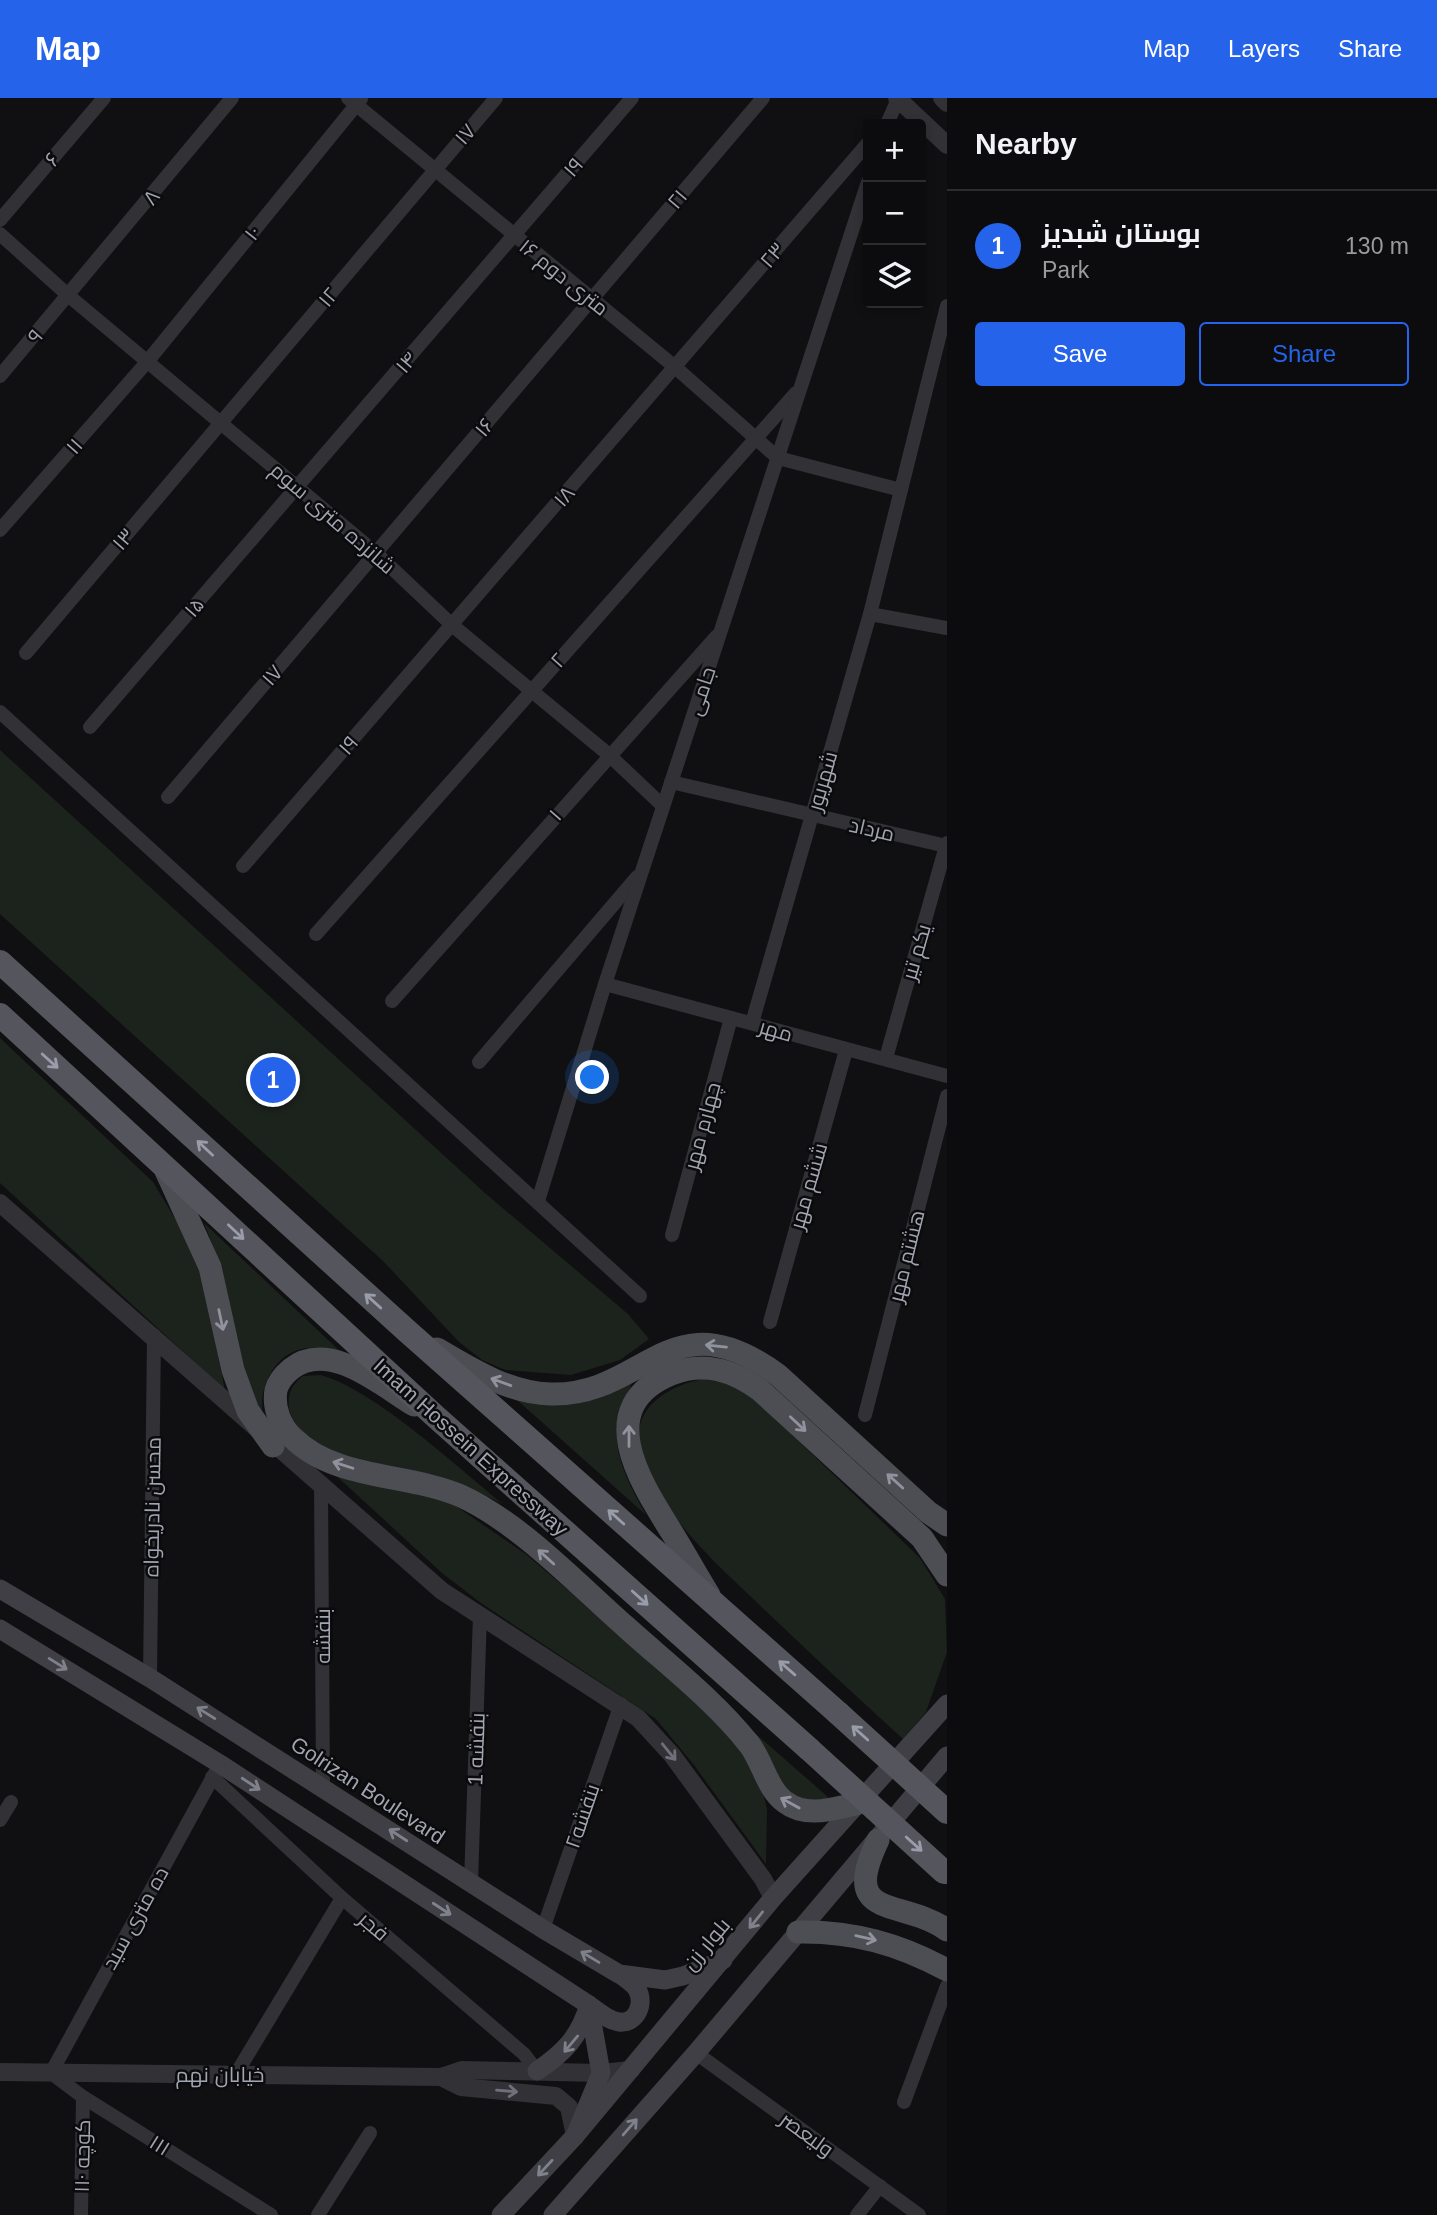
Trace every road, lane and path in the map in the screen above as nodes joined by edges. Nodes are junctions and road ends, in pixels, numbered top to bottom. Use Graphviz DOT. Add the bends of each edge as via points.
graph roads {
  1 [pos="104,98"];
  2 [pos="232,98"];
  3 [pos="496,98"];
  4 [pos="632,98"];
  5 [pos="762,98"];
  6 [pos="897,98"];
  7 [pos="942,98"];
  8 [pos="355,100"];
  9 [pos="947,103"];
  10 [pos="889,119"];
  11 [pos="947,145"];
  12 [pos="863,149"];
  13 [pos="435,170"];
  14 [pos="863,197"];
  15 [pos="0,220"];
  16 [pos="0,234"];
  17 [pos="513,236"];
  18 [pos="69,296"];
  19 [pos="592,299"];
  20 [pos="947,306"];
  21 [pos="147,362"];
  22 [pos="675,367"];
  23 [pos="0,376"];
  24 [pos="801,386"];
  25 [pos="221,425"];
  26 [pos="754,439"];
  27 [pos="778,458"];
  28 [pos="299,488"];
  29 [pos="901,490"];
  30 [pos="0,530"];
  31 [pos="377,554"];
  32 [pos="870,614"];
  33 [pos="452,625"];
  34 [pos="947,628"];
  35 [pos="721,632"];
  36 [pos="26,653"];
  37 [pos="532,690"];
  38 [pos="0,712"];
  39 [pos="90,727"];
  40 [pos="608,754"];
  41 [pos="671,782"];
  42 [pos="168,797"];
  43 [pos="663,806"];
  44 [pos="812,815"];
  45 [pos="946,844"];
  46 [pos="243,866"];
  47 [pos="642,870"];
  48 [pos="316,934"];
  49 [pos="0,962"];
  50 [pos="605,984"];
  51 [pos="392,1001"];
  52 [pos="0,1015"];
  53 [pos="731,1017"];
  54 [pos="752,1023"];
  55 [pos="846,1050"];
  56 [pos="886,1058"];
  57 [pos="479,1062"];
  58 [pos="947,1076"];
  59 [pos="947,1096"];
  60 [pos="163,1165"];
  61 [pos="538,1201"];
  62 [pos="0,1203"];
  63 [pos="673,1235"];
  64 [pos="640,1296"];
  65 [pos="770,1322"];
  66 [pos="407,1331"];
  67 [pos="154,1335"];
  68 [pos="865,1416"];
  69 [pos="436,1417"];
  70 [pos="273,1446"];
  71 [pos="321,1486"];
  72 [pos="947,1525"];
  73 [pos="947,1575"];
  74 [pos="0,1589"];
  75 [pos="714,1604"];
  76 [pos="480,1615"];
  77 [pos="0,1629"];
  78 [pos="150,1678"];
  79 [pos="621,1704"];
  80 [pos="947,1704"];
  81 [pos="947,1756"];
  82 [pos="216,1770"];
  83 [pos="323,1787"];
  84 [pos="11,1802"];
  85 [pos="856,1804"];
  86 [pos="947,1812"];
  87 [pos="0,1820"];
  88 [pos="878,1840"];
  89 [pos="946,1873"];
  90 [pos="471,1883"];
  91 [pos="342,1898"];
  92 [pos="773,1898"];
  93 [pos="542,1928"];
  94 [pos="947,1930"];
  95 [pos="798,1932"];
  96 [pos="723,1960"];
  97 [pos="947,1970"];
  98 [pos="619,1974"];
  99 [pos="947,1986"];
  100 [pos="589,2005"];
  101 [pos="696,2053"];
  102 [pos="631,2070"];
  103 [pos="537,2071"];
  104 [pos="0,2072"];
  105 [pos="51,2073"];
  106 [pos="601,2073"];
  107 [pos="236,2074"];
  108 [pos="441,2077"];
  109 [pos="83,2097"];
  110 [pos="904,2102"];
  111 [pos="370,2133"];
  112 [pos="575,2136"];
  113 [pos="880,2186"];
  114 [pos="81,2215"];
  115 [pos="271,2215"];
  116 [pos="318,2215"];
  117 [pos="501,2215"];
  118 [pos="552,2215"];
  119 [pos="857,2215"];
  120 [pos="919,2215"];
  1 -- 15 [label="street, ۶"];
  2 -- 18 [label="street, ۸"];
  3 -- 13 [label="street, ۱۷"];
  4 -- 17 [label="street, ۱۹"];
  5 -- 19 [label="street, ۲۱"];
  6 -- 10 [label="street"];
  6 -- 11 [label="street"];
  7 -- 9 [label="street"];
  8 -- 13 [label="street, ۱۶ متری دوم"];
  8 -- 21 [label="street, ۱۰"];
  12 -- 22 [label="street, ۲۳"];
  13 -- 17 [label="street, ۱۶ متری دوم"];
  13 -- 25 [label="street, ۱۲"];
  14 -- 24 [label="street, جامی"];
  16 -- 18 [label="street, شانزده متری سوم"];
  17 -- 19 [label="street, ۱۶ متری دوم"];
  17 -- 28 [label="street, ۱۴"];
  18 -- 21 [label="street, شانزده متری سوم"];
  18 -- 23 [label="street, ۹"];
  19 -- 22 [label="street, ۱۶ متری دوم"];
  19 -- 31 [label="street, ۱۶"];
  20 -- 29 [label="street, شهریور"];
  21 -- 25 [label="street, شانزده متری سوم"];
  21 -- 30 [label="street, ۱۱"];
  22 -- 26 [label="street, ۱۶ متری دوم"];
  22 -- 33 [label="street, ۱۸"];
  24 -- 26 [label="street, ۲"];
  24 -- 27 [label="street, جامی"];
  25 -- 28 [label="street, شانزده متری سوم"];
  25 -- 36 [label="street, ۱۳"];
  26 -- 27 [label="street, ۱۶ متری دوم"];
  26 -- 37 [label="street, ۲"];
  27 -- 29 [label="street"];
  27 -- 35 [label="street, جامی"];
  28 -- 31 [label="street, شانزده متری سوم"];
  28 -- 39 [label="street, ۱۵"];
  29 -- 32 [label="street, شهریور"];
  31 -- 33 [label="street, شانزده متری سوم"];
  31 -- 42 [label="street, ۱۷"];
  32 -- 34 [label="street"];
  32 -- 44 [label="street, شهریور"];
  33 -- 37 [label="street, شانزده متری سوم"];
  33 -- 46 [label="street, ۱۹"];
  35 -- 40 [label="street, ۱"];
  35 -- 41 [label="street, جامی"];
  37 -- 40 [label="street, شانزده متری سوم"];
  37 -- 48 [label="street, ۲"];
  38 -- 61 [label="street"];
  40 -- 43 [label="street, شانزده متری سوم"];
  40 -- 51 [label="street, ۱"];
  41 -- 43 [label="street, جامی"];
  41 -- 44 [label="street, مرداد"];
  43 -- 47 [label="street, جامی"];
  44 -- 45 [label="street, مرداد"];
  44 -- 54 [label="street, شهریور"];
  45 -- 56 [label="street, یکم تیر"];
  47 -- 50 [label="street, جامی"];
  47 -- 57 [label="street"];
  66 -- 49 [label="highway, Imam Hossein Expressway, one-way"];
  50 -- 53 [label="street, مهر"];
  50 -- 61 [label="street, جامی"];
  52 -- 60 [label="highway, Imam Hossein Expressway, one-way"];
  53 -- 54 [label="street, مهر"];
  53 -- 63 [label="street, چهارم مهر"];
  54 -- 55 [label="street, مهر"];
  55 -- 56 [label="street, مهر"];
  55 -- 65 [label="street, ششم مهر"];
  56 -- 58 [label="street, مهر"];
  59 -- 68 [label="street, هشتم مهر"];
  60 -- 69 [label="highway, Imam Hossein Expressway, one-way"];
  60 -- 70 [label="main road, one-way" via="209,1267 233,1370 248,1410"];
  61 -- 64 [label="street"];
  62 -- 67 [label="street"];
  72 -- 66 [label="main road, one-way" via="778,1375 751,1356 725,1346 674,1348 597,1387 549,1394 487,1377"];
  75 -- 66 [label="highway, Imam Hossein Expressway, one-way"];
  67 -- 70 [label="street"];
  67 -- 78 [label="street, محسن نادریخواه"];
  85 -- 69 [label="main road, one-way" via="814,1812 785,1802 749,1743 716,1709 513,1527 459,1495 317,1456 285,1430 275,1400 277,1386 301,1362 324,1359 355,1369"];
  69 -- 89 [label="highway, Imam Hossein Expressway, one-way, bridge"];
  70 -- 71 [label="street"];
  71 -- 76 [label="street" via="442,1591"];
  71 -- 83 [label="street, بنفشه"];
  75 -- 73 [label="main road, one-way" via="643,1488 628,1443 628,1426 643,1393 664,1377 694,1368 718,1368 760,1390 922,1538"];
  74 -- 78 [label="main road, Golrizan Boulevard"];
  86 -- 75 [label="highway, Imam Hossein Expressway, one-way, bridge"];
  76 -- 79 [label="street"];
  76 -- 90 [label="street, بنفشه 1"];
  77 -- 82 [label="main road, one-way"];
  83 -- 78 [label="main road, Golrizan Boulevard, one-way"];
  79 -- 92 [label="street, one-way" via="672,1755"];
  79 -- 93 [label="street, بنفشه۲"];
  80 -- 85 [label="main road, بلوار زن"];
  81 -- 88 [label="main road"];
  82 -- 91 [label="street, فجر"];
  82 -- 100 [label="main road, one-way"];
  82 -- 105 [label="street, ده متری سید"];
  90 -- 83 [label="main road, Golrizan Boulevard, one-way"];
  84 -- 87 [label="street"];
  85 -- 92 [label="main road, بلوار زن"];
  88 -- 94 [label="main road" via="864,1874 870,1896 883,1906 911,1912"];
  88 -- 95 [label="main road"];
  90 -- 93 [label="main road, Golrizan Boulevard"];
  91 -- 103 [label="street, فجر" via="524,2054"];
  91 -- 107 [label="street"];
  92 -- 96 [label="main road, بلوار زن, one-way"];
  98 -- 93 [label="main road, Golrizan Boulevard, one-way"];
  95 -- 97 [label="main road, one-way" via="869,1937 915,1952"];
  95 -- 101 [label="main road"];
  96 -- 98 [label="main road, Golrizan Boulevard" via="666,1980"];
  96 -- 102 [label="main road, بلوار زن"];
  98 -- 100 [label="main road" via="638,1991 637,2014 619,2022"];
  99 -- 110 [label="street"];
  100 -- 103 [label="main road, one-way" via="583,2027 571,2045"];
  100 -- 106 [label="main road"];
  101 -- 113 [label="street, ولیعصر"];
  118 -- 101 [label="main road, one-way"];
  102 -- 106 [label="street, خیابان نهم"];
  102 -- 112 [label="main road, بلوار زن"];
  103 -- 106 [label="street, خیابان نهم"];
  103 -- 108 [label="street, خیابان نهم" via="462,2070"];
  104 -- 105 [label="street, خیابان نهم"];
  105 -- 107 [label="street, خیابان نهم"];
  105 -- 109 [label="street, ۱۱۱"];
  106 -- 112 [label="main road"];
  107 -- 108 [label="street, خیابان نهم"];
  108 -- 112 [label="street, خیابان نهم, one-way" via="461,2087 556,2096 569,2107"];
  109 -- 114 [label="street, کوچه ۱۱۰"];
  109 -- 115 [label="street, ۱۱۱"];
  111 -- 116 [label="street"];
  112 -- 117 [label="main road, بلوار زن, one-way"];
  113 -- 119 [label="street"];
  113 -- 120 [label="street, ولیعصر"];
}
